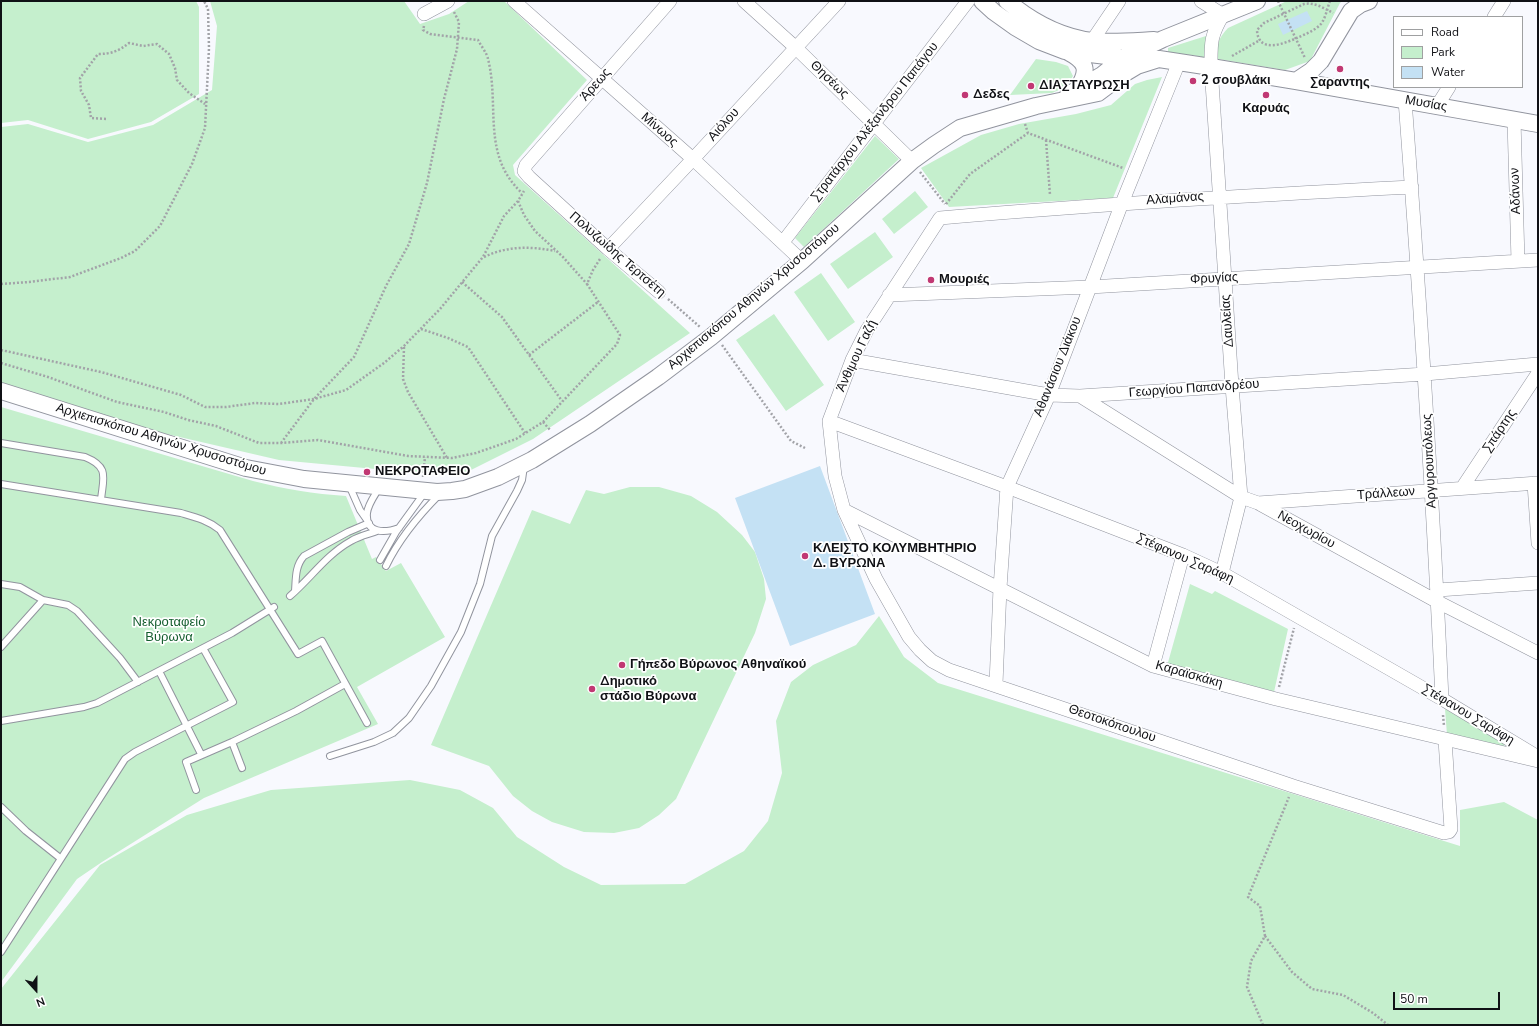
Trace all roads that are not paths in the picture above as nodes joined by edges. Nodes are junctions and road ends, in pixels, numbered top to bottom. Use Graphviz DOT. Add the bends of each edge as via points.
graph roads {
  1 [pos="448,1"];
  2 [pos="514,1"];
  3 [pos="670,1"];
  4 [pos="744,1"];
  5 [pos="839,1"];
  6 [pos="968,1"];
  7 [pos="982,1"];
  8 [pos="1006,1"];
  9 [pos="1118,1"];
  10 [pos="1201,1"];
  11 [pos="1257,1"];
  12 [pos="1369,1"];
  13 [pos="1504,1"];
  14 [pos="424,14"];
  15 [pos="1223,16"];
  16 [pos="1495,16"];
  17 [pos="1163,39"];
  18 [pos="1092,41"];
  19 [pos="795,47"];
  20 [pos="1065,51"];
  21 [pos="1123,58"];
  22 [pos="1159,59"];
  23 [pos="1179,62"];
  24 [pos="1215,68"];
  25 [pos="601,78"];
  26 [pos="1296,81"];
  27 [pos="1078,88"];
  28 [pos="1448,88"];
  29 [pos="1060,100"];
  30 [pos="1405,100"];
  31 [pos="1437,106"];
  32 [pos="1514,120"];
  33 [pos="875,124"];
  34 [pos="1538,124"];
  35 [pos="693,159"];
  36 [pos="912,161"];
  37 [pos="524,171"];
  38 [pos="1412,187"];
  39 [pos="1220,196"];
  40 [pos="1122,203"];
  41 [pos="940,218"];
  42 [pos="783,242"];
  43 [pos="608,249"];
  44 [pos="1538,260"];
  45 [pos="802,261"];
  46 [pos="1518,261"];
  47 [pos="1416,267"];
  48 [pos="1225,279"];
  49 [pos="1090,287"];
  50 [pos="659,292"];
  51 [pos="889,294"];
  52 [pos="852,360"];
  53 [pos="1538,364"];
  54 [pos="1425,374"];
  55 [pos="1538,374"];
  56 [pos="1232,386"];
  57 [pos="1,391"];
  58 [pos="1049,395"];
  59 [pos="1080,396"];
  60 [pos="829,421"];
  61 [pos="1,443"];
  62 [pos="524,464"];
  63 [pos="1536,483"];
  64 [pos="1,484"];
  65 [pos="349,485"];
  66 [pos="379,487"];
  67 [pos="1007,487"];
  68 [pos="1462,488"];
  69 [pos="1431,490"];
  70 [pos="426,491"];
  71 [pos="442,492"];
  72 [pos="1241,497"];
  73 [pos="101,500"];
  74 [pos="1258,503"];
  75 [pos="844,510"];
  76 [pos="369,522"];
  77 [pos="399,528"];
  78 [pos="377,531"];
  79 [pos="1538,542"];
  80 [pos="1183,555"];
  81 [pos="380,560"];
  82 [pos="386,566"];
  83 [pos="1222,573"];
  84 [pos="1538,583"];
  85 [pos="1,584"];
  86 [pos="1000,588"];
  87 [pos="295,592"];
  88 [pos="290,596"];
  89 [pos="1438,596"];
  90 [pos="43,600"];
  91 [pos="272,608"];
  92 [pos="1,646"];
  93 [pos="203,648"];
  94 [pos="1538,653"];
  95 [pos="1153,666"];
  96 [pos="159,671"];
  97 [pos="138,682"];
  98 [pos="346,684"];
  99 [pos="996,684"];
  100 [pos="1442,699"];
  101 [pos="1,720"];
  102 [pos="367,723"];
  103 [pos="186,726"];
  104 [pos="1445,740"];
  105 [pos="232,742"];
  106 [pos="201,754"];
  107 [pos="330,756"];
  108 [pos="1538,757"];
  109 [pos="1538,761"];
  110 [pos="242,768"];
  111 [pos="196,790"];
  112 [pos="1,807"];
  113 [pos="60,858"];
  114 [pos="1,952"];
  1 -- 14 [label="street"];
  2 -- 25 [label="street, Μίνωος"];
  3 -- 25 [label="street, Άρεως"];
  4 -- 19 [label="street, Θησέως"];
  5 -- 19 [label="street, Αιόλου"];
  6 -- 33 [label="street, Στρατάρχου Αλέξανδρου Παπάγου"];
  7 -- 20 [label="street" via="1015,27 1039,41"];
  8 -- 18 [label="street" via="1052,30"];
  9 -- 18 [label="street"];
  10 -- 15 [label="street"];
  11 -- 15 [label="street"];
  12 -- 26 [label="street" via="1351,11 1321,61"];
  13 -- 16 [label="street"];
  15 -- 17 [label="street"];
  15 -- 24 [label="street, Δαυλείας" via="1215,28 1211,41"];
  17 -- 18 [label="street"];
  17 -- 21 [label="street, Αρχιεπισκόπου Αθηνών Χρυσοστόμου"];
  19 -- 33 [label="street, Θησέως"];
  19 -- 35 [label="street, Αιόλου"];
  20 -- 21 [label="street, Μυσίας"];
  20 -- 27 [label="street" via="1079,58 1085,66 1086,72"];
  21 -- 22 [label="street, Μυσίας"];
  21 -- 27 [label="street, Αρχιεπισκόπου Αθηνών Χρυσοστόμου" via="1102,76"];
  22 -- 23 [label="street, Μυσίας"];
  22 -- 29 [label="street, Αρχιεπισκόπου Αθηνών Χρυσοστόμου" via="1137,66 1098,93"];
  23 -- 24 [label="street, Μυσίας"];
  23 -- 40 [label="street, Αθανάσιου Διάκου"];
  24 -- 26 [label="street, Μυσίας"];
  24 -- 39 [label="street, Δαυλείας"];
  25 -- 35 [label="street, Μίνωος"];
  25 -- 37 [label="street, Άρεως" via="526,165"];
  26 -- 30 [label="street, Μυσίας"];
  27 -- 29 [label="street, Αρχιεπισκόπου Αθηνών Χρυσοστόμου"];
  28 -- 31 [label="street"];
  29 -- 36 [label="street, Αρχιεπισκόπου Αθηνών Χρυσοστόμου" via="960,128"];
  30 -- 31 [label="street, Μυσίας"];
  30 -- 38 [label="street, Αργυρουπόλεως"];
  31 -- 32 [label="street, Μυσίας"];
  32 -- 34 [label="street, Μυσίας"];
  32 -- 46 [label="street, Αδάνων"];
  33 -- 36 [label="street, Θησέως"];
  33 -- 42 [label="street, Στρατάρχου Αλέξανδρου Παπάγου"];
  35 -- 42 [label="street, Μίνωος"];
  35 -- 43 [label="street, Αιόλου"];
  36 -- 45 [label="street, Αρχιεπισκόπου Αθηνών Χρυσοστόμου"];
  37 -- 43 [label="street, Πολυζωίδης Τερτσέτη"];
  38 -- 39 [label="street, Αλαμάνας"];
  38 -- 47 [label="street, Αργυρουπόλεως"];
  39 -- 40 [label="street, Αλαμάνας"];
  39 -- 48 [label="street, Δαυλείας"];
  40 -- 41 [label="street, Αλαμάνας"];
  40 -- 49 [label="street, Αθανάσιου Διάκου"];
  41 -- 51 [label="street, Άνθιμου Γαζή"];
  42 -- 45 [label="street, Μίνωος"];
  43 -- 50 [label="street, Πολυζωίδης Τερτσέτη"];
  44 -- 46 [label="street, Φρυγίας"];
  45 -- 62 [label="street, Αρχιεπισκόπου Αθηνών Χρυσοστόμου" via="712,337 640,391"];
  46 -- 47 [label="street, Φρυγίας"];
  47 -- 48 [label="street, Φρυγίας"];
  47 -- 54 [label="street, Αργυρουπόλεως"];
  48 -- 49 [label="street, Φρυγίας"];
  48 -- 56 [label="street, Δαυλείας"];
  49 -- 51 [label="street, Φρυγίας"];
  49 -- 58 [label="street, Αθανάσιου Διάκου"];
  51 -- 52 [label="street, Άνθιμου Γαζή"];
  52 -- 58 [label="street, Γεωργίου Παπανδρέου"];
  52 -- 60 [label="street, Άνθιμου Γαζή"];
  53 -- 54 [label="street, Γεωργίου Παπανδρέου"];
  54 -- 56 [label="street, Γεωργίου Παπανδρέου"];
  54 -- 69 [label="street, Αργυρουπόλεως"];
  55 -- 68 [label="street, Σπάρτης"];
  56 -- 59 [label="street, Γεωργίου Παπανδρέου"];
  56 -- 72 [label="street, Δαυλείας"];
  57 -- 65 [label="street, Αρχιεπισκόπου Αθηνών Χρυσοστόμου" via="246,468"];
  58 -- 59 [label="street, Γεωργίου Παπανδρέου"];
  58 -- 67 [label="street, Αθανάσιου Διάκου"];
  59 -- 72 [label="street, Νεοχωρίου"];
  60 -- 67 [label="street, Στέφανου Σαράφη"];
  60 -- 75 [label="street, Άνθιμου Γαζή" via="835,476"];
  61 -- 73 [label="lane" via="85,457 95,461 103,470"];
  62 -- 71 [label="street, Αρχιεπισκόπου Αθηνών Χρυσοστόμου" via="464,489"];
  62 -- 107 [label="lane" via="522,480 492,536 480,584 461,632 431,686 409,718 394,733"];
  63 -- 68 [label="street, Τράλλεων"];
  63 -- 79 [label="street"];
  64 -- 73 [label="lane"];
  65 -- 66 [label="street, Αρχιεπισκόπου Αθηνών Χρυσοστόμου"];
  65 -- 76 [label="lane" via="360,510"];
  66 -- 70 [label="street, Αρχιεπισκόπου Αθηνών Χρυσοστόμου"];
  66 -- 76 [label="lane" via="367,514"];
  67 -- 80 [label="street, Στέφανου Σαράφη"];
  67 -- 86 [label="street, Αθανάσιου Διάκου"];
  68 -- 69 [label="street, Τράλλεων"];
  69 -- 74 [label="street, Τράλλεων"];
  69 -- 89 [label="street, Αργυρουπόλεως"];
  70 -- 71 [label="street, Αρχιεπισκόπου Αθηνών Χρυσοστόμου"];
  70 -- 77 [label="lane"];
  71 -- 82 [label="lane" via="406,534"];
  72 -- 74 [label="street, Νεοχωρίου"];
  72 -- 83 [label="street, Δαυλείας"];
  73 -- 91 [label="lane" via="181,513 214,525 220,530"];
  74 -- 89 [label="street, Νεοχωρίου"];
  75 -- 86 [label="street, Καραϊσκάκη"];
  75 -- 99 [label="street, Θεοτοκόπουλου" via="876,579 909,637 920,650 932,661 949,670"];
  76 -- 78 [label="lane"];
  76 -- 87 [label="lane" via="304,556 296,571"];
  77 -- 78 [label="lane"];
  77 -- 81 [label="lane"];
  78 -- 87 [label="lane" via="352,540 340,548"];
  80 -- 83 [label="street, Στέφανου Σαράφη"];
  80 -- 95 [label="street"];
  83 -- 100 [label="street, Στέφανου Σαράφη"];
  84 -- 89 [label="street"];
  85 -- 90 [label="lane" via="20,587"];
  86 -- 95 [label="street, Καραϊσκάκη"];
  86 -- 99 [label="street, Αθανάσιου Διάκου"];
  87 -- 88 [label="lane"];
  89 -- 94 [label="street, Νεοχωρίου"];
  89 -- 100 [label="street, Αργυρουπόλεως"];
  90 -- 92 [label="lane"];
  90 -- 97 [label="lane" via="68,605 77,610"];
  91 -- 93 [label="lane"];
  91 -- 98 [label="lane" via="298,654 322,641"];
  93 -- 96 [label="lane"];
  93 -- 103 [label="lane" via="233,702"];
  95 -- 104 [label="street, Καραϊσκάκη"];
  96 -- 97 [label="lane"];
  96 -- 103 [label="lane"];
  97 -- 101 [label="lane" via="84,707"];
  98 -- 102 [label="lane"];
  98 -- 105 [label="lane"];
  99 -- 104 [label="street, Θεοτοκόπουλου" via="1293,786 1444,834 1451,829"];
  100 -- 108 [label="street, Στέφανου Σαράφη"];
  103 -- 106 [label="lane"];
  103 -- 113 [label="lane" via="125,759"];
  104 -- 109 [label="street, Καραϊσκάκη"];
  105 -- 106 [label="lane"];
  105 -- 110 [label="lane"];
  106 -- 111 [label="lane" via="186,762"];
  112 -- 113 [label="lane"];
  113 -- 114 [label="lane"];
}
